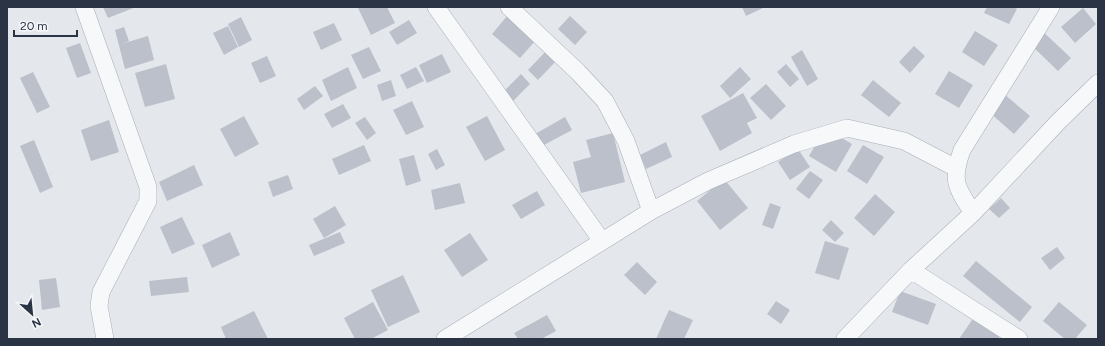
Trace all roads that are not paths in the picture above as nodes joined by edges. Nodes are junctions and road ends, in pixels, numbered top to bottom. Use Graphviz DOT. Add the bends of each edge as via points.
graph roads {
  1 [pos="84,7"];
  2 [pos="436,7"];
  3 [pos="509,7"];
  4 [pos="1051,7"];
  5 [pos="1098,83"];
  6 [pos="956,168"];
  7 [pos="651,211"];
  8 [pos="973,213"];
  9 [pos="602,241"];
  10 [pos="911,270"];
  11 [pos="105,339"];
  12 [pos="445,339"];
  13 [pos="845,339"];
  14 [pos="1019,339"];
  1 -- 11 [label="street" via="148,187 148,201 101,292 99,306"];
  2 -- 9 [label="street"];
  3 -- 7 [label="street" via="605,101 626,141"];
  4 -- 6 [label="street" via="962,150"];
  5 -- 8 [label="street"];
  6 -- 7 [label="street" via="904,141 847,128 786,147 708,181"];
  6 -- 8 [label="street" via="957,188"];
  7 -- 9 [label="street"];
  8 -- 10 [label="street"];
  9 -- 12 [label="street"];
  10 -- 13 [label="street"];
  10 -- 14 [label="street"];
}
